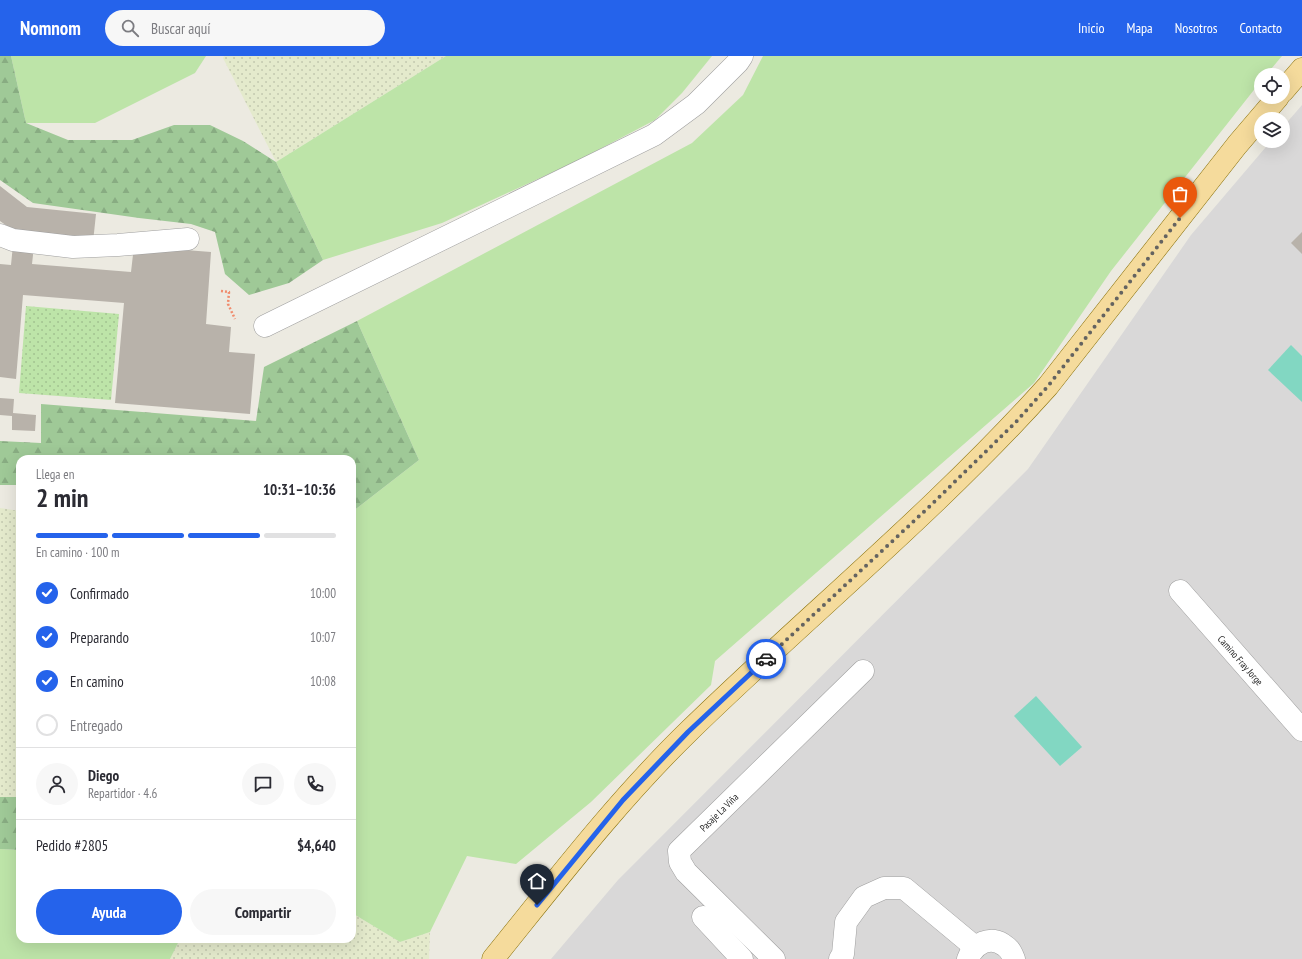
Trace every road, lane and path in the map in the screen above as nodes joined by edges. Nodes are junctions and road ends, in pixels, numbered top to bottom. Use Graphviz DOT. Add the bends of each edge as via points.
graph roads {
  1 [pos="742,56"];
  2 [pos="1302,69"];
  3 [pos="1290,83"];
  4 [pos="1272,104"];
  5 [pos="0,235"];
  6 [pos="188,239"];
  7 [pos="221,291"];
  8 [pos="235,319"];
  9 [pos="265,326"];
  10 [pos="1180,591"];
  11 [pos="863,671"];
  12 [pos="1302,730"];
  13 [pos="703,916"];
  14 [pos="971,953"];
  15 [pos="493,959"];
  16 [pos="742,959"];
  17 [pos="774,959"];
  18 [pos="840,959"];
  19 [pos="1014,959"];
  1 -- 9 [label="street" via="696,104 654,135"];
  2 -- 3 [label="main road"];
  4 -- 15 [label="main road" via="1020,418 929,507 688,732 623,800"];
  5 -- 6 [label="street" via="13,240 73,247"];
  7 -- 8 [label="path" via="229,292 228,304"];
  10 -- 12 [label="street, Camino Fray Jorge"];
  11 -- 17 [label="street, Pasaje La Viña" via="679,851 680,862 686,872"];
  13 -- 16 [label="street"];
  14 -- 18 [label="street" via="904,888 884,888 864,897 846,922 843,954"];
  14 -- 19 [label="street" via="982,942 998,942 1005,945"];
}
